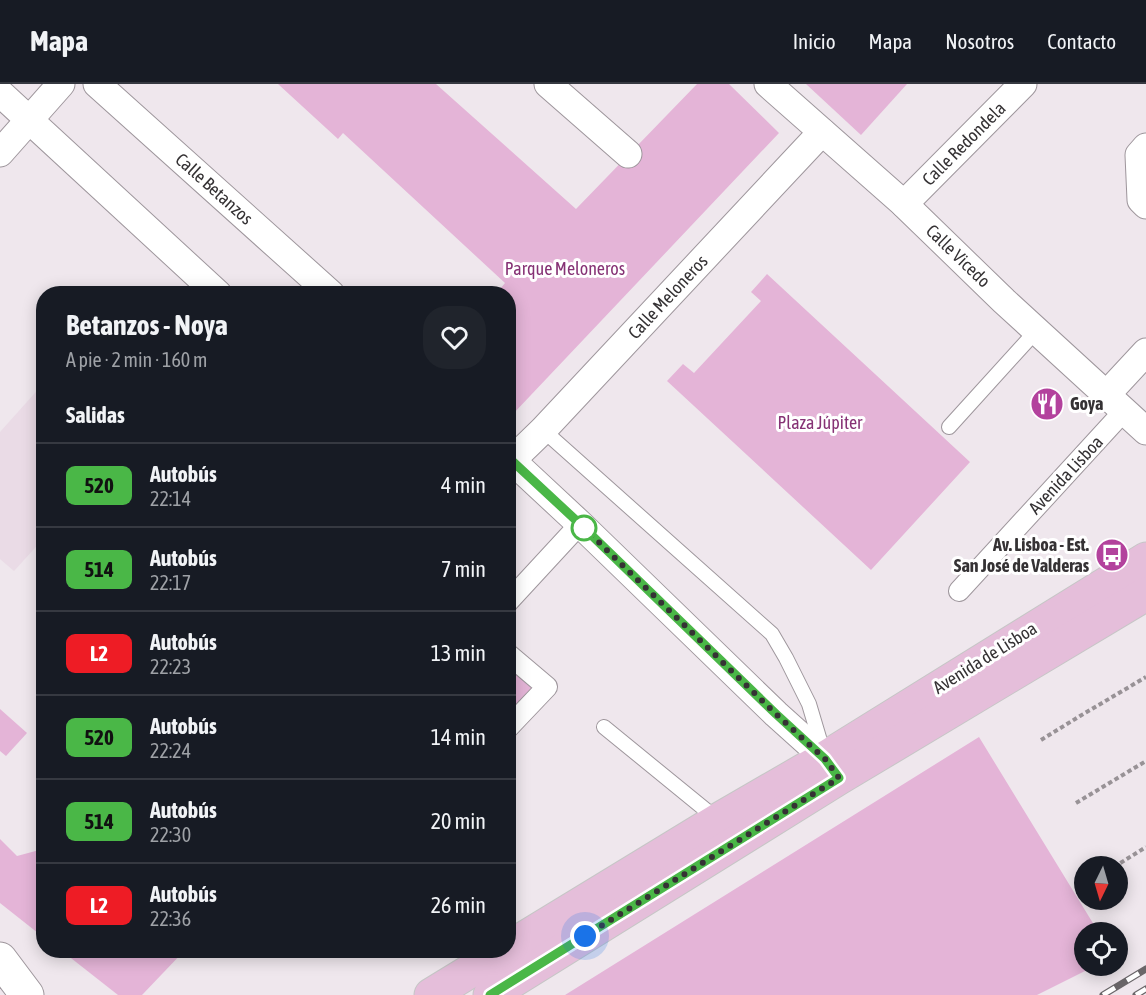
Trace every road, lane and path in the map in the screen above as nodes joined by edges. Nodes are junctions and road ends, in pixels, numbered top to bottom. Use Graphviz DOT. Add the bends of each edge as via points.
graph roads {
  1 [pos="61,84"];
  2 [pos="97,84"];
  3 [pos="548,84"];
  4 [pos="768,84"];
  5 [pos="1023,84"];
  6 [pos="0,93"];
  7 [pos="29,120"];
  8 [pos="822,132"];
  9 [pos="1146,147"];
  10 [pos="0,153"];
  11 [pos="628,154"];
  12 [pos="904,204"];
  13 [pos="1146,205"];
  14 [pos="209,286"];
  15 [pos="322,286"];
  16 [pos="1037,330"];
  17 [pos="1146,352"];
  18 [pos="1115,403"];
  19 [pos="949,427"];
  20 [pos="543,430"];
  21 [pos="1146,432"];
  22 [pos="516,454"];
  23 [pos="516,465"];
  24 [pos="580,524"];
  25 [pos="1146,559"];
  26 [pos="958,591"];
  27 [pos="516,593"];
  28 [pos="1146,594"];
  29 [pos="516,661"];
  30 [pos="1146,677"];
  31 [pos="516,720"];
  32 [pos="604,727"];
  33 [pos="1041,740"];
  34 [pos="1146,761"];
  35 [pos="832,768"];
  36 [pos="1076,803"];
  37 [pos="718,820"];
  38 [pos="1146,847"];
  39 [pos="1128,858"];
  40 [pos="516,943"];
  41 [pos="492,958"];
  42 [pos="0,959"];
  43 [pos="27,995"];
  44 [pos="431,995"];
  45 [pos="490,995"];
  1 -- 7 [label="street"];
  2 -- 15 [label="street, Calle Betanzos"];
  3 -- 11 [label="street"];
  4 -- 8 [label="street, Calle Vicedo"];
  5 -- 12 [label="street, Calle Redondela"];
  6 -- 7 [label="street"];
  7 -- 10 [label="street"];
  7 -- 14 [label="street"];
  8 -- 12 [label="street, Calle Vicedo"];
  8 -- 20 [label="street, Calle Meloneros"];
  9 -- 13 [label="street" via="1139,155 1141,200"];
  12 -- 16 [label="street, Calle Vicedo"];
  16 -- 18 [label="street, Calle Vicedo"];
  16 -- 19 [label="lane"];
  17 -- 18 [label="street"];
  18 -- 21 [label="street, Calle Vicedo"];
  18 -- 26 [label="street, Avenida Lisboa"];
  20 -- 22 [label="street, Calle Meloneros"];
  20 -- 35 [label="lane" via="771,634 809,704"];
  23 -- 24 [label="street"];
  24 -- 27 [label="street"];
  24 -- 35 [label="street"];
  25 -- 35 [label="main road, Avenida de Lisboa"];
  28 -- 35 [label="main road, Avenida de Lisboa"];
  29 -- 31 [label="street" via="547,687"];
  30 -- 33 [label="path"];
  32 -- 37 [label="lane"];
  34 -- 36 [label="path"];
  35 -- 37 [label="main road, Avenida de Lisboa"];
  35 -- 45 [label="main road, Avenida de Lisboa"];
  37 -- 40 [label="main road, Avenida de Lisboa"];
  38 -- 39 [label="path"];
  41 -- 44 [label="main road"];
  42 -- 43 [label="street"];
}
